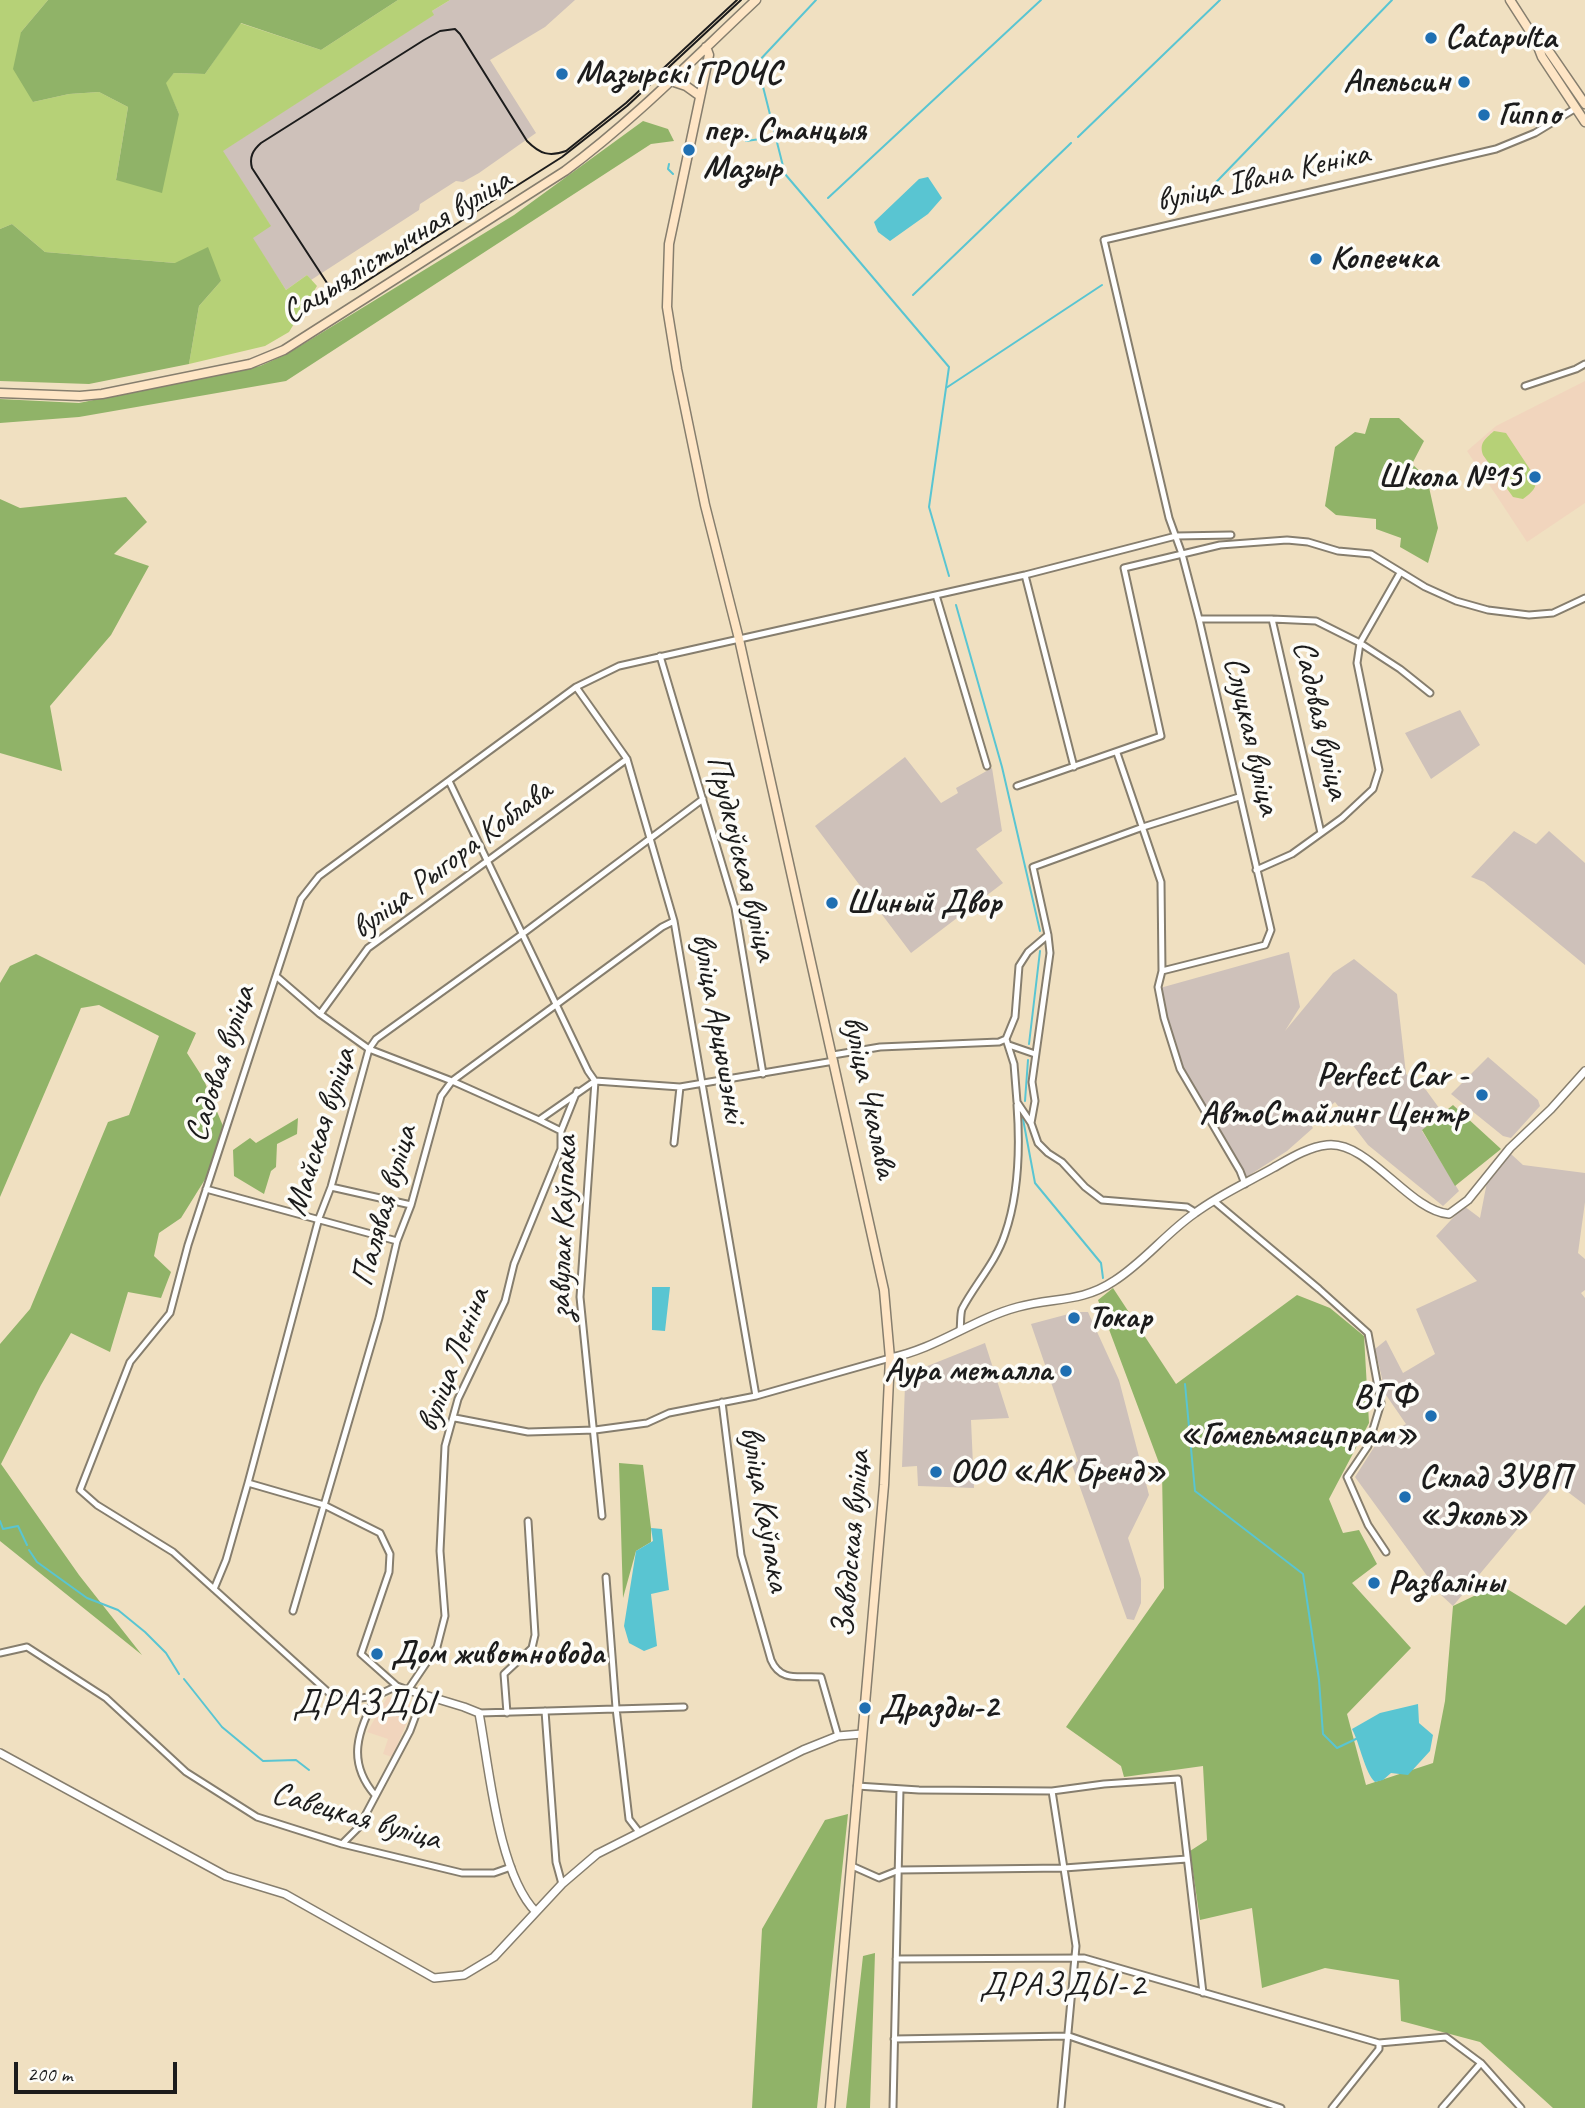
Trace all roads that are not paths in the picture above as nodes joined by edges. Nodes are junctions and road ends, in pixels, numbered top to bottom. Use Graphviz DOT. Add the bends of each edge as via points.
graph roads {
  1 [pos="756,0"];
  2 [pos="1510,0"];
  3 [pos="706,47"];
  4 [pos="671,80"];
  5 [pos="700,96"];
  6 [pos="1583,104"];
  7 [pos="1585,122"];
  8 [pos="1585,364"];
  9 [pos="1525,386"];
  10 [pos="1140,391"];
  11 [pos="0,393"];
  12 [pos="1231,535"];
  13 [pos="1176,536"];
  14 [pos="1182,554"];
  15 [pos="1400,573"];
  16 [pos="1025,575"];
  17 [pos="936,595"];
  18 [pos="1585,598"];
  19 [pos="1199,619"];
  20 [pos="1272,619"];
  21 [pos="739,639"];
  22 [pos="1360,643"];
  23 [pos="660,656"];
  24 [pos="576,687"];
  25 [pos="1430,693"];
  26 [pos="1117,753"];
  27 [pos="627,759"];
  28 [pos="988,766"];
  29 [pos="1074,767"];
  30 [pos="449,781"];
  31 [pos="1017,786"];
  32 [pos="1237,798"];
  33 [pos="703,799"];
  34 [pos="1143,827"];
  35 [pos="1321,833"];
  36 [pos="651,839"];
  37 [pos="487,862"];
  38 [pos="1256,870"];
  39 [pos="674,921"];
  40 [pos="522,934"];
  41 [pos="1048,935"];
  42 [pos="1162,971"];
  43 [pos="276,976"];
  44 [pos="558,1006"];
  45 [pos="320,1014"];
  46 [pos="1008,1042"];
  47 [pos="369,1049"];
  48 [pos="1035,1054"];
  49 [pos="834,1058"];
  50 [pos="1585,1071"];
  51 [pos="763,1074"];
  52 [pos="595,1081"];
  53 [pos="452,1082"];
  54 [pos="702,1082"];
  55 [pos="680,1087"];
  56 [pos="577,1091"];
  57 [pos="1017,1102"];
  58 [pos="538,1120"];
  59 [pos="1031,1124"];
  60 [pos="561,1131"];
  61 [pos="674,1143"];
  62 [pos="1245,1184"];
  63 [pos="331,1187"];
  64 [pos="206,1189"];
  65 [pos="1214,1201"];
  66 [pos="411,1205"];
  67 [pos="1195,1212"];
  68 [pos="319,1219"];
  69 [pos="397,1241"];
  70 [pos="960,1331"];
  71 [pos="890,1358"];
  72 [pos="755,1396"];
  73 [pos="722,1402"];
  74 [pos="455,1418"];
  75 [pos="595,1430"];
  76 [pos="248,1483"];
  77 [pos="324,1505"];
  78 [pos="602,1516"];
  79 [pos="528,1521"];
  80 [pos="1386,1552"];
  81 [pos="606,1577"];
  82 [pos="214,1589"];
  83 [pos="293,1611"];
  84 [pos="0,1653"];
  85 [pos="397,1686"];
  86 [pos="408,1690"];
  87 [pos="376,1696"];
  88 [pos="423,1696"];
  89 [pos="684,1707"];
  90 [pos="616,1708"];
  91 [pos="545,1711"];
  92 [pos="479,1713"];
  93 [pos="507,1713"];
  94 [pos="862,1734"];
  95 [pos="838,1736"];
  96 [pos="0,1753"];
  97 [pos="857,1786"];
  98 [pos="900,1788"];
  99 [pos="1052,1791"];
  100 [pos="375,1795"];
  101 [pos="639,1832"];
  102 [pos="342,1844"];
  103 [pos="1187,1859"];
  104 [pos="852,1866"];
  105 [pos="511,1867"];
  106 [pos="1064,1868"];
  107 [pos="899,1871"];
  108 [pos="562,1884"];
  109 [pos="536,1912"];
  110 [pos="1076,1958"];
  111 [pos="896,1959"];
  112 [pos="1203,1993"];
  113 [pos="1069,2036"];
  114 [pos="894,2039"];
  115 [pos="1379,2043"];
  116 [pos="1480,2063"];
  117 [pos="830,2108"];
  118 [pos="893,2108"];
  119 [pos="1060,2108"];
  120 [pos="1281,2108"];
  121 [pos="1332,2108"];
  122 [pos="1442,2108"];
  123 [pos="1521,2108"];
  1 -- 3 [label="main road, Сацыялістычная вуліца"];
  2 -- 6 [label="main road" via="1539,53"];
  3 -- 4 [label="main road, Сацыялістычная вуліца"];
  3 -- 5 [label="main road, вуліца Чкалава" via="709,55"];
  4 -- 5 [label="main road"];
  4 -- 11 [label="main road, Сацыялістычная вуліца" via="565,171 275,354 250,364 91,395"];
  5 -- 21 [label="main road, вуліца Чкалава" via="669,244 667,307 705,505"];
  6 -- 7 [label="main road"];
  6 -- 10 [label="street, вуліца Івана Кеніка" via="1535,133 1496,149 1104,240"];
  8 -- 9 [label="street"];
  10 -- 13 [label="street, Слуцкая вуліца"];
  12 -- 13 [label="street, Садовая вуліца"];
  13 -- 14 [label="street, Слуцкая вуліца"];
  13 -- 16 [label="street, Садовая вуліца"];
  14 -- 15 [label="street" via="1260,540 1298,541 1371,554"];
  14 -- 19 [label="street, Слуцкая вуліца"];
  14 -- 26 [label="street" via="1124,568 1161,736"];
  15 -- 18 [label="street" via="1456,601 1488,611 1553,613"];
  15 -- 22 [label="street"];
  16 -- 17 [label="street, Садовая вуліца"];
  16 -- 29 [label="street"];
  17 -- 21 [label="street, Садовая вуліца"];
  17 -- 28 [label="street"];
  19 -- 20 [label="street"];
  19 -- 32 [label="street, Слуцкая вуліца"];
  20 -- 22 [label="street" via="1316,621"];
  20 -- 35 [label="street, Садовая вуліца"];
  21 -- 23 [label="street, Садовая вуліца"];
  21 -- 49 [label="main road, вуліца Чкалава"];
  22 -- 25 [label="street"];
  22 -- 35 [label="street" via="1357,663 1379,771 1373,789"];
  23 -- 24 [label="street, Садовая вуліца" via="619,666"];
  23 -- 33 [label="street, Прудкоўская вуліца"];
  24 -- 27 [label="street, вуліца Арцюшэнкі"];
  24 -- 30 [label="street, Садовая вуліца"];
  26 -- 29 [label="street"];
  26 -- 34 [label="street"];
  27 -- 36 [label="street, вуліца Арцюшэнкі"];
  27 -- 37 [label="street, вуліца Рыгора Коблава"];
  29 -- 31 [label="street"];
  30 -- 37 [label="street"];
  30 -- 43 [label="street, Садовая вуліца" via="319,876 301,899"];
  32 -- 34 [label="street"];
  32 -- 38 [label="street, Слуцкая вуліца"];
  33 -- 36 [label="street, Майская вуліца"];
  33 -- 51 [label="street, Прудкоўская вуліца" via="735,908"];
  34 -- 41 [label="street" via="1033,867"];
  34 -- 42 [label="street" via="1161,882"];
  35 -- 38 [label="street" via="1292,854"];
  36 -- 39 [label="street, вуліца Арцюшэнкі"];
  36 -- 40 [label="street, Майская вуліца"];
  37 -- 40 [label="street"];
  37 -- 45 [label="street, вуліца Рыгора Коблава" via="368,948"];
  38 -- 42 [label="street, Слуцкая вуліца" via="1271,930 1265,945"];
  39 -- 44 [label="street, Палявая вуліца"];
  39 -- 54 [label="street, вуліца Арцюшэнкі"];
  40 -- 44 [label="street"];
  40 -- 47 [label="street, Майская вуліца" via="376,1039"];
  41 -- 46 [label="street" via="1019,965"];
  41 -- 48 [label="street" via="1050,953"];
  42 -- 62 [label="street" via="1158,987 1162,1008 1181,1069"];
  43 -- 45 [label="street"];
  43 -- 64 [label="street, Садовая вуліца"];
  44 -- 52 [label="street"];
  44 -- 53 [label="street, Палявая вуліца"];
  45 -- 47 [label="street"];
  46 -- 48 [label="street"];
  46 -- 49 [label="street" via="880,1047"];
  46 -- 57 [label="street"];
  47 -- 53 [label="street"];
  47 -- 63 [label="street, Майская вуліца"];
  48 -- 59 [label="street"];
  49 -- 51 [label="street"];
  49 -- 71 [label="main road, вуліца Чкалава" via="884,1290"];
  50 -- 62 [label="street" via="1468,1199 1448,1214 1428,1208 1347,1148 1328,1144 1300,1153"];
  51 -- 54 [label="street"];
  52 -- 55 [label="street"];
  52 -- 56 [label="street"];
  52 -- 75 [label="street, завулак Каўпака" via="580,1297"];
  53 -- 58 [label="street"];
  53 -- 66 [label="street, Палявая вуліца" via="441,1096"];
  54 -- 55 [label="street"];
  54 -- 72 [label="street, вуліца Арцюшэнкі"];
  55 -- 61 [label="street"];
  56 -- 58 [label="street"];
  56 -- 60 [label="street, вуліца Леніна"];
  57 -- 59 [label="street"];
  57 -- 70 [label="street" via="1014,1197 1005,1236 961,1311"];
  58 -- 60 [label="street"];
  59 -- 67 [label="street" via="1038,1143 1102,1200 1187,1207"];
  60 -- 74 [label="street, вуліца Леніна" via="561,1149 514,1264 505,1301 458,1399"];
  62 -- 65 [label="street"];
  63 -- 66 [label="street"];
  63 -- 68 [label="street, Майская вуліца"];
  64 -- 68 [label="street"];
  64 -- 82 [label="street, Садовая вуліца" via="170,1313 130,1362 80,1490 173,1552"];
  65 -- 67 [label="street"];
  65 -- 80 [label="street" via="1368,1333 1381,1403 1368,1446 1347,1477 1368,1525"];
  66 -- 69 [label="street, Палявая вуліца"];
  67 -- 70 [label="street" via="1116,1280 1092,1294 1019,1306"];
  68 -- 69 [label="street"];
  68 -- 76 [label="street, Майская вуліца"];
  69 -- 77 [label="street, Палявая вуліца"];
  70 -- 71 [label="street"];
  71 -- 72 [label="street, вуліца Каўпака"];
  71 -- 94 [label="main road, Заводская вуліца"];
  72 -- 73 [label="street, вуліца Каўпака"];
  73 -- 75 [label="street, вуліца Каўпака" via="669,1413 647,1423"];
  73 -- 95 [label="street, вуліца Каўпака" via="741,1555 771,1660 788,1678 821,1677"];
  74 -- 75 [label="street, вуліца Каўпака" via="528,1432"];
  74 -- 86 [label="street, вуліца Леніна" via="445,1446 441,1525 445,1616 437,1647"];
  75 -- 78 [label="street, завулак Каўпака"];
  76 -- 77 [label="street"];
  76 -- 82 [label="street, Майская вуліца"];
  77 -- 83 [label="street, Палявая вуліца"];
  77 -- 85 [label="street" via="380,1533 390,1554 389,1572 361,1654"];
  79 -- 93 [label="street" via="536,1635 532,1648 504,1674"];
  81 -- 90 [label="street"];
  82 -- 87 [label="street" via="338,1702"];
  84 -- 102 [label="street, Савецкая вуліца" via="27,1647 106,1698 186,1772 257,1817"];
  85 -- 86 [label="street"];
  85 -- 87 [label="street"];
  86 -- 88 [label="street"];
  87 -- 100 [label="street" via="363,1721 356,1759 364,1782"];
  88 -- 92 [label="street"];
  88 -- 100 [label="street" via="410,1731"];
  89 -- 90 [label="street"];
  90 -- 91 [label="street"];
  90 -- 101 [label="street" via="629,1819"];
  91 -- 93 [label="street"];
  91 -- 108 [label="street" via="556,1862"];
  92 -- 93 [label="street"];
  92 -- 105 [label="street" via="500,1832"];
  94 -- 95 [label="street"];
  94 -- 97 [label="main road, Заводская вуліца"];
  95 -- 101 [label="street"];
  96 -- 109 [label="street" via="226,1876 285,1894 434,1978 464,1975 494,1957"];
  97 -- 98 [label="street"];
  97 -- 104 [label="main road, Заводская вуліца"];
  98 -- 99 [label="street"];
  98 -- 107 [label="street"];
  99 -- 103 [label="street" via="1178,1779"];
  99 -- 106 [label="street"];
  100 -- 102 [label="street" via="359,1827"];
  101 -- 108 [label="street" via="597,1854"];
  102 -- 105 [label="street, Савецкая вуліца" via="462,1873 494,1873"];
  103 -- 106 [label="street"];
  103 -- 112 [label="street"];
  104 -- 107 [label="street" via="879,1878"];
  104 -- 117 [label="main road, Заводская вуліца"];
  105 -- 109 [label="street" via="526,1902"];
  106 -- 107 [label="street"];
  106 -- 110 [label="street"];
  107 -- 111 [label="street"];
  108 -- 109 [label="street"];
  110 -- 111 [label="street"];
  110 -- 112 [label="street"];
  110 -- 113 [label="street"];
  111 -- 114 [label="street"];
  112 -- 115 [label="street"];
  113 -- 114 [label="street"];
  113 -- 119 [label="street"];
  113 -- 120 [label="street"];
  114 -- 118 [label="street"];
  115 -- 116 [label="street" via="1446,2037"];
  115 -- 121 [label="street" via="1379,2049"];
  116 -- 122 [label="street"];
  116 -- 123 [label="street"];
}
